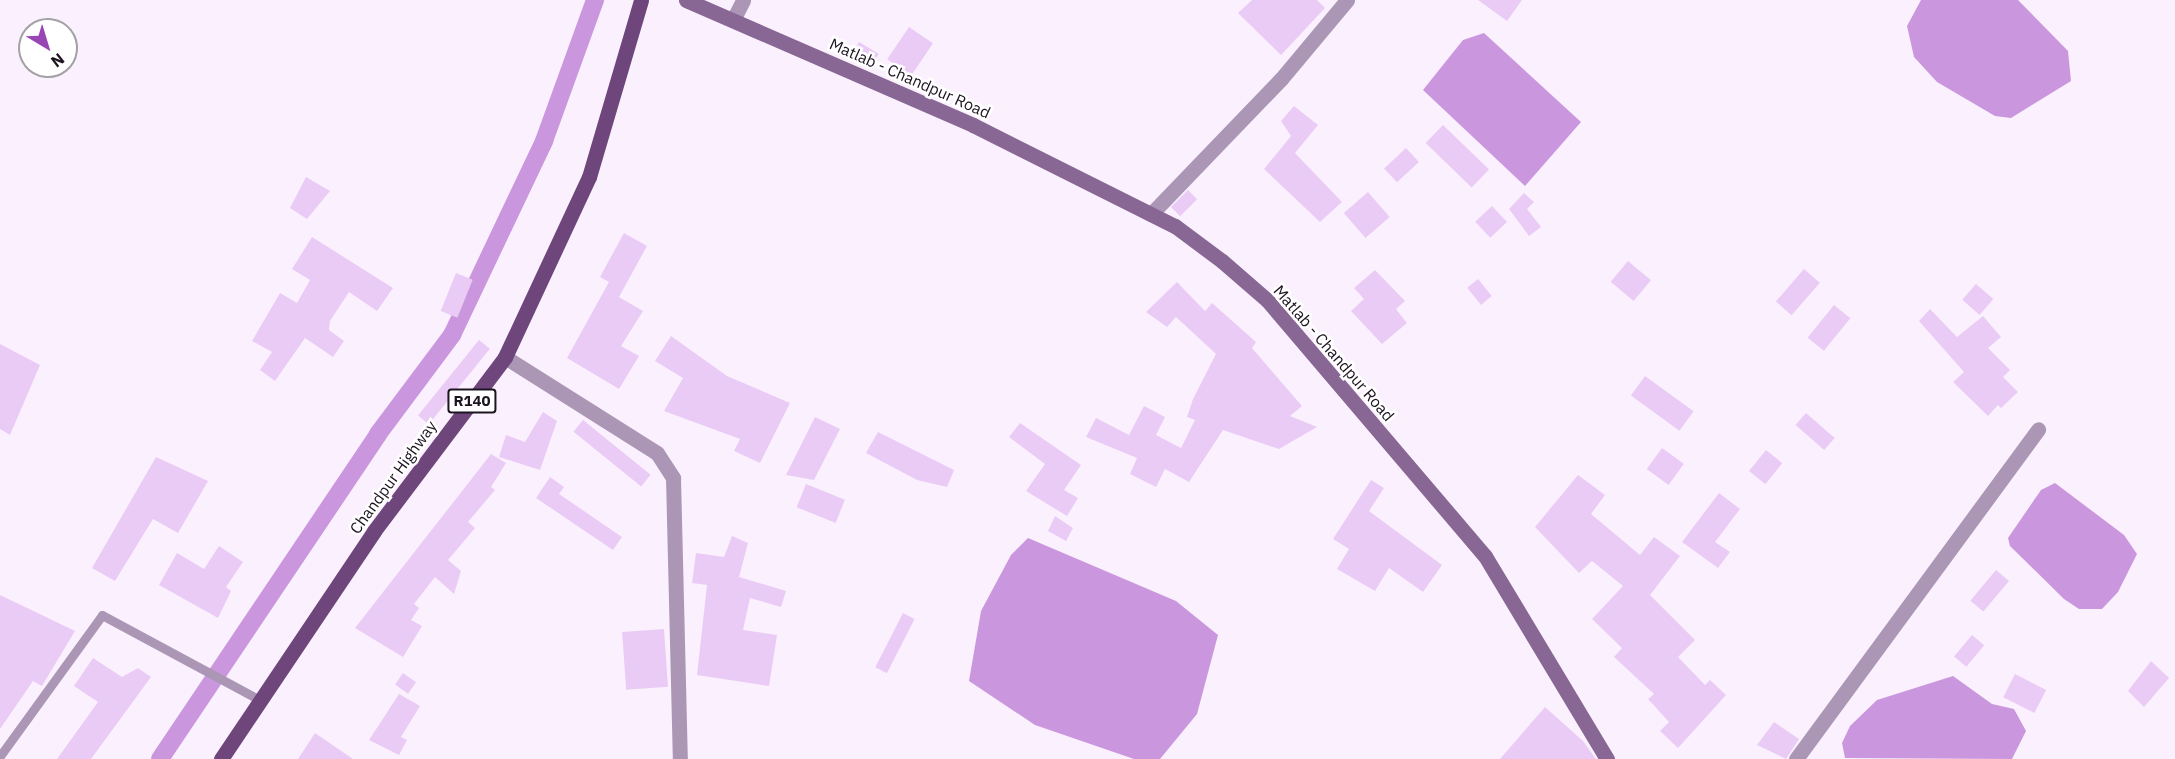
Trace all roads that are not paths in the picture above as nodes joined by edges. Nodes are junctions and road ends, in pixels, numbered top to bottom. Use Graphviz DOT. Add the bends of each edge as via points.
graph roads {
  1 [pos="641,0"];
  2 [pos="686,0"];
  3 [pos="743,0"];
  4 [pos="1347,0"];
  5 [pos="733,20"];
  6 [pos="1150,214"];
  7 [pos="505,357"];
  8 [pos="2038,429"];
  9 [pos="260,700"];
  10 [pos="0,756"];
  11 [pos="221,759"];
  12 [pos="680,759"];
  13 [pos="1607,759"];
  14 [pos="1796,759"];
  1 -- 7 [label="main road, Chandpur Highway / R140" via="589,177"];
  2 -- 5 [label="main road, Matlab - Chandpur Road"];
  3 -- 5 [label="street"];
  4 -- 6 [label="street" via="1281,79"];
  5 -- 6 [label="main road, Matlab - Chandpur Road" via="973,124"];
  6 -- 13 [label="main road, Matlab - Chandpur Road" via="1175,226 1266,300 1485,556"];
  7 -- 9 [label="main road, Chandpur Highway / R140" via="374,531"];
  7 -- 12 [label="street" via="657,453 673,478"];
  8 -- 14 [label="street"];
  9 -- 10 [label="lane" via="102,615"];
  9 -- 11 [label="main road, Chandpur Highway / R140"];
}
